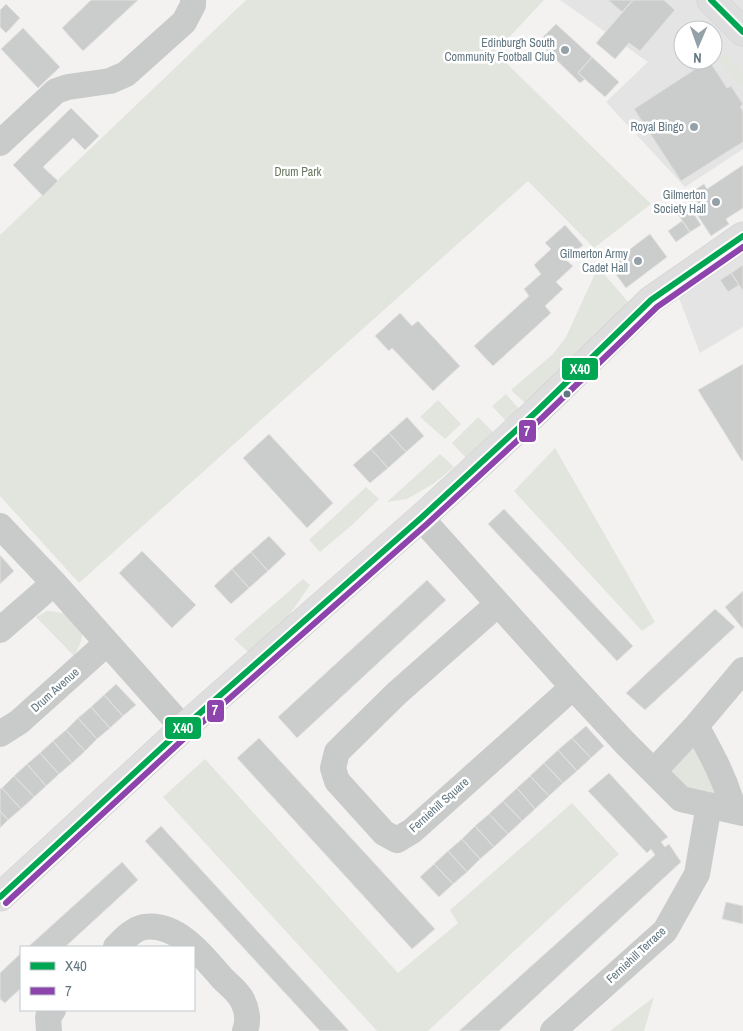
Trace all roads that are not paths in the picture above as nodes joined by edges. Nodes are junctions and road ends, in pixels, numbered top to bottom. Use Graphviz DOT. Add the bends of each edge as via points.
graph roads {
  1 [pos="193,0"];
  2 [pos="712,0"];
  3 [pos="743,32"];
  4 [pos="0,143"];
  5 [pos="743,236"];
  6 [pos="421,518"];
  7 [pos="0,526"];
  8 [pos="54,583"];
  9 [pos="498,604"];
  10 [pos="0,630"];
  11 [pos="107,643"];
  12 [pos="743,670"];
  13 [pos="573,687"];
  14 [pos="696,726"];
  15 [pos="183,728"];
  16 [pos="0,734"];
  17 [pos="654,771"];
  18 [pos="709,806"];
  19 [pos="738,812"];
  20 [pos="0,897"];
  21 [pos="117,946"];
  22 [pos="192,946"];
  23 [pos="195,948"];
  24 [pos="52,1011"];
  25 [pos="49,1031"];
  26 [pos="245,1031"];
  27 [pos="553,1031"];
  1 -- 4 [label="street" via="184,22 126,74 110,81 56,91"];
  2 -- 3 [label="main road"];
  5 -- 6 [label="main road" via="651,300"];
  6 -- 9 [label="street"];
  6 -- 15 [label="main road"];
  7 -- 8 [label="street"];
  8 -- 10 [label="street"];
  8 -- 11 [label="street"];
  9 -- 13 [label="street"];
  9 -- 13 [label="street, Ferniehill Square" via="396,694 337,752 333,768 337,781 384,832 397,840 412,831"];
  11 -- 15 [label="street"];
  11 -- 16 [label="street, Drum Avenue" via="19,722"];
  12 -- 14 [label="street"];
  13 -- 17 [label="street"];
  14 -- 17 [label="street"];
  14 -- 19 [label="street"];
  15 -- 20 [label="main road"];
  17 -- 18 [label="street" via="681,799"];
  18 -- 19 [label="street"];
  18 -- 27 [label="street, Ferniehill Terrace" via="697,874 664,931"];
  21 -- 22 [label="street" via="143,927 161,929"];
  23 -- 26 [label="street" via="240,997 247,1013"];
  24 -- 25 [label="street" via="48,1017"];
}
